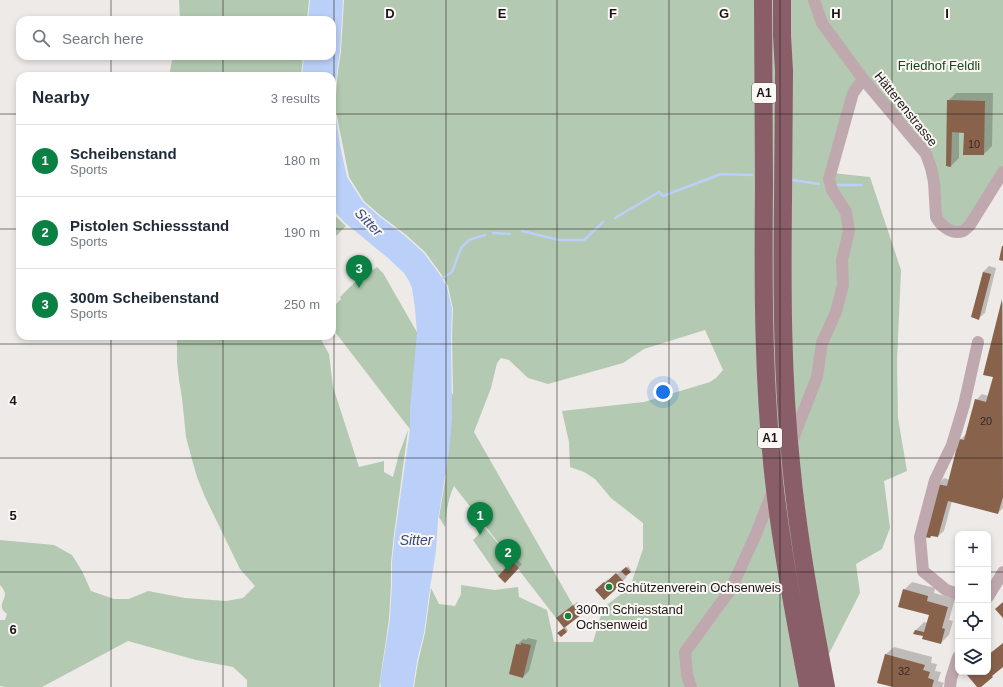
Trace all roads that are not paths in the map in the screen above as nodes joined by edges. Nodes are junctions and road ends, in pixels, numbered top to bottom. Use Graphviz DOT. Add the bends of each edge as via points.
graph roads {
  1 [pos="763,0"];
  2 [pos="782,0"];
  3 [pos="789,0"];
  4 [pos="814,0"];
  5 [pos="784,71"];
  6 [pos="863,79"];
  7 [pos="1003,172"];
  8 [pos="978,342"];
  9 [pos="1003,572"];
  10 [pos="991,592"];
  11 [pos="955,593"];
  12 [pos="955,666"];
  13 [pos="691,687"];
  14 [pos="808,687"];
  15 [pos="826,687"];
  16 [pos="950,687"];
  1 -- 14 [label="highway, A1, bridge" via="765,352 771,452 784,553"];
  2 -- 5 [label="highway, A1"];
  3 -- 5 [label="highway, A1" via="789,32"];
  4 -- 6 [label="street, Hätterenstrasse" via="822,23"];
  5 -- 15 [label="highway, A1, bridge" via="782,281 785,394 803,559"];
  6 -- 7 [label="street, Hätterenstrasse" via="926,154 934,182 936,218 947,229 957,232 970,225"];
  6 -- 13 [label="street" via="853,93 830,179 832,190 846,212 849,231 842,260 843,285 836,312 822,342 817,377 756,534 731,588 685,652"];
  8 -- 11 [label="street" via="952,445 935,480 920,537 923,571 946,590"];
  9 -- 10 [label="street"];
  12 -- 16 [label="street"];
}
